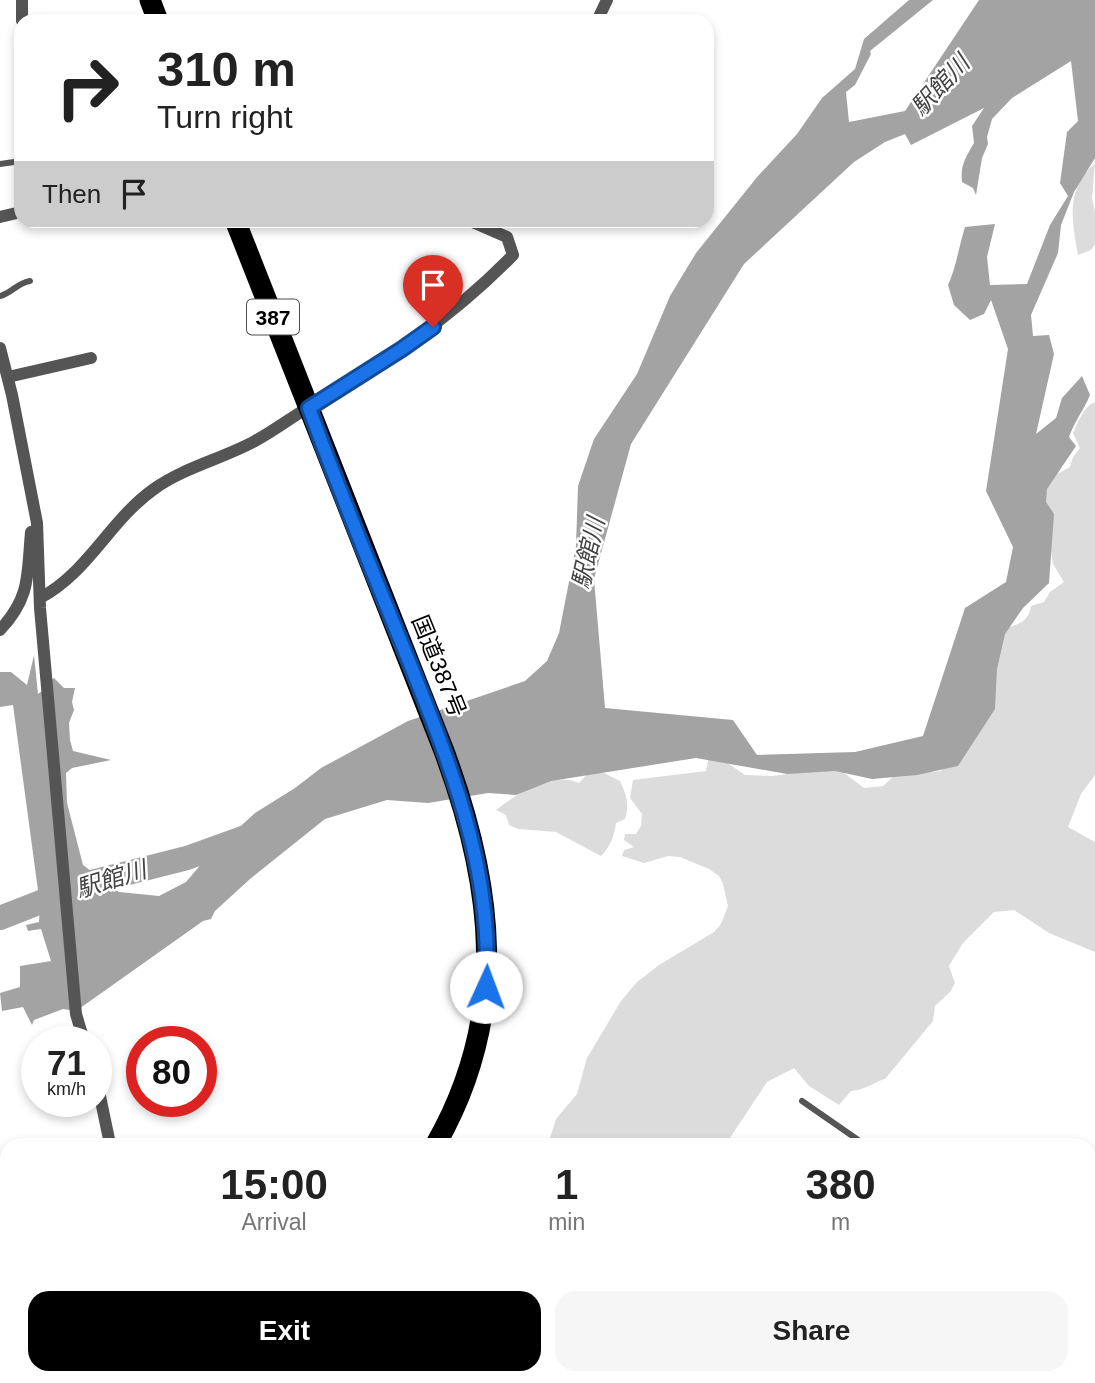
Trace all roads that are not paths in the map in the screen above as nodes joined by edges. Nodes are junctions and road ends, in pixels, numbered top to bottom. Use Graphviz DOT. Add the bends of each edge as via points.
graph roads {
  1 [pos="238,228"];
  2 [pos="487,228"];
  3 [pos="30,281"];
  4 [pos="0,296"];
  5 [pos="0,348"];
  6 [pos="91,358"];
  7 [pos="8,377"];
  8 [pos="310,411"];
  9 [pos="35,507"];
  10 [pos="40,603"];
  11 [pos="0,630"];
  12 [pos="80,1026"];
  13 [pos="802,1101"];
  14 [pos="104,1117"];
  15 [pos="109,1138"];
  16 [pos="439,1138"];
  17 [pos="855,1138"];
  1 -- 8 [label="highway, 国道387号 / 387"];
  2 -- 8 [label="street" via="507,237 513,255 422,336"];
  3 -- 4 [label="lane"];
  5 -- 7 [label="street"];
  6 -- 7 [label="street"];
  7 -- 9 [label="street"];
  8 -- 10 [label="street" via="178,473 151,491"];
  8 -- 16 [label="highway, 国道387号 / 387" via="437,732 467,818 482,887 487,938 480,1025 465,1078"];
  9 -- 10 [label="street"];
  9 -- 11 [label="street" via="25,594"];
  10 -- 12 [label="street"];
  13 -- 17 [label="lane"];
  14 -- 15 [label="street"];
}
